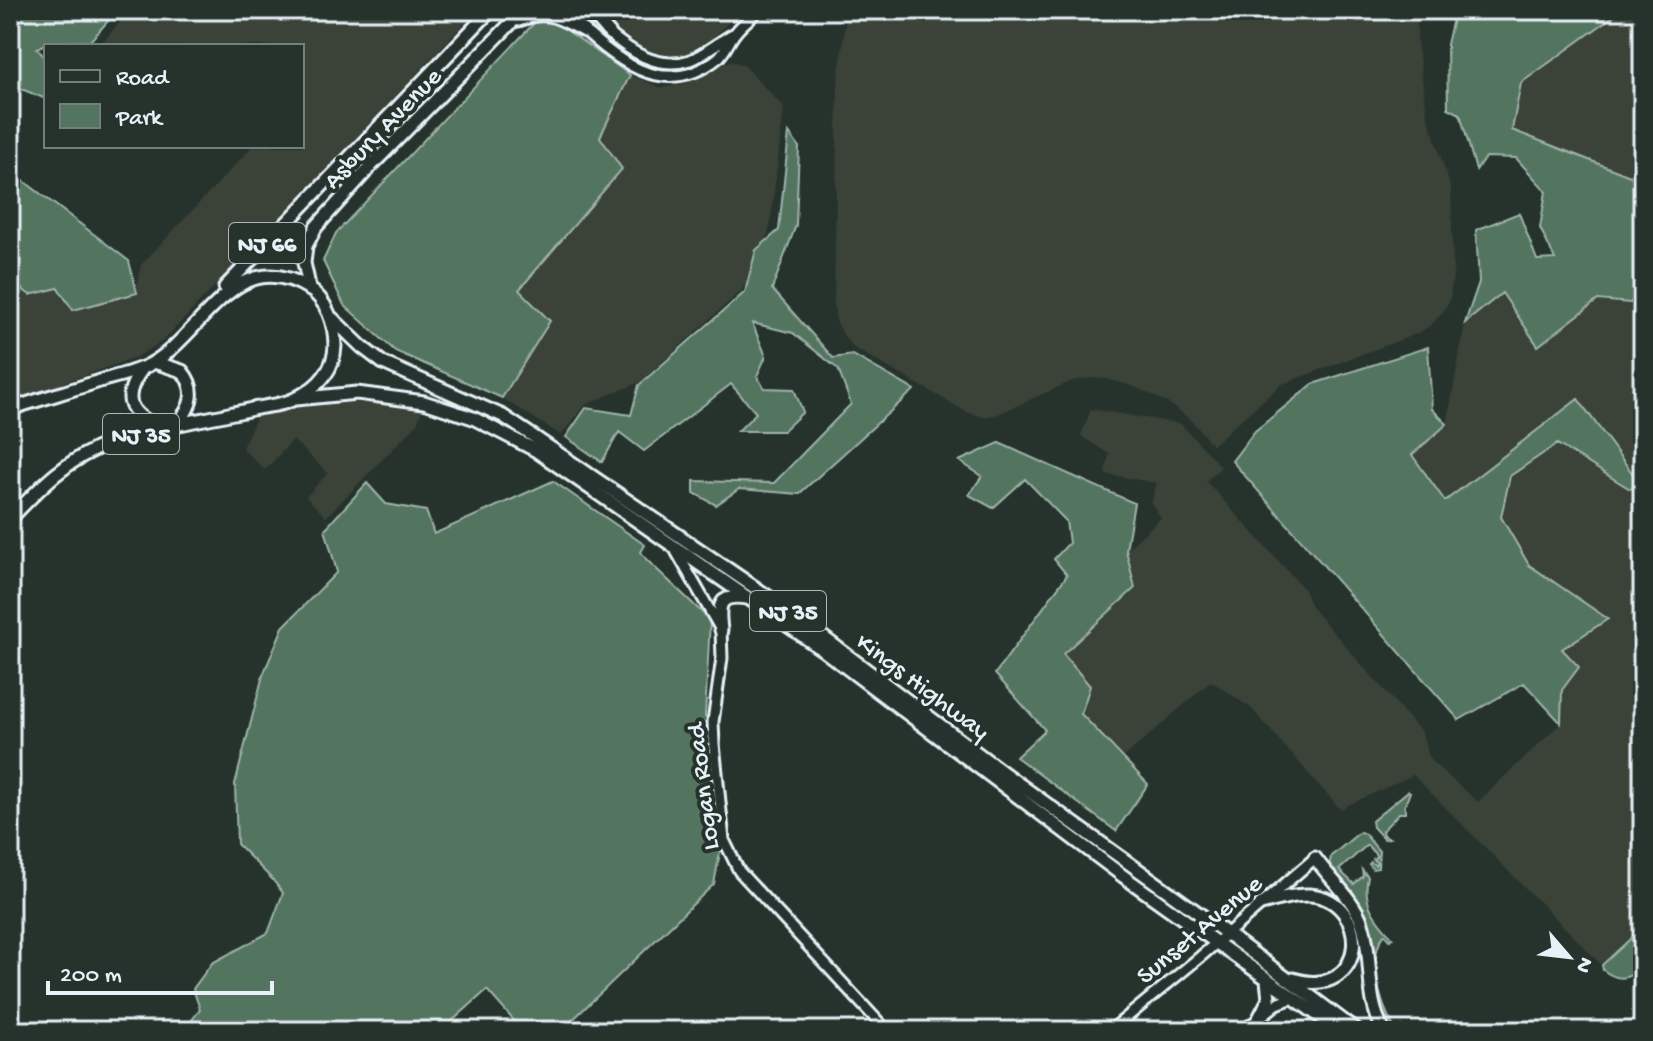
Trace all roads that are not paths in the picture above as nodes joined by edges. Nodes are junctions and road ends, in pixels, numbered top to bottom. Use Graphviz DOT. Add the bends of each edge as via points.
graph roads {
  1 [pos="491,10"];
  2 [pos="524,10"];
  3 [pos="562,10"];
  4 [pos="587,10"];
  5 [pos="758,10"];
  6 [pos="511,23"];
  7 [pos="585,31"];
  8 [pos="736,32"];
  9 [pos="610,34"];
  10 [pos="310,290"];
  11 [pos="332,318"];
  12 [pos="149,365"];
  13 [pos="86,386"];
  14 [pos="296,399"];
  15 [pos="10,409"];
  16 [pos="176,425"];
  17 [pos="162,428"];
  18 [pos="10,519"];
  19 [pos="669,542"];
  20 [pos="752,599"];
  21 [pos="721,630"];
  22 [pos="1315,858"];
  23 [pos="1261,904"];
  24 [pos="1226,933"];
  25 [pos="1215,943"];
  26 [pos="1284,976"];
  27 [pos="1267,980"];
  28 [pos="1293,998"];
  29 [pos="1259,1018"];
  30 [pos="887,1031"];
  31 [pos="1110,1031"];
  32 [pos="1243,1031"];
  33 [pos="1340,1031"];
  34 [pos="1357,1031"];
  35 [pos="1384,1031"];
  1 -- 13 [label="main road, Asbury Avenue / NJ 66" via="167,346"];
  2 -- 6 [label="main road, Asbury Avenue / NJ 66"];
  3 -- 7 [label="street"];
  4 -- 9 [label="main road"];
  5 -- 8 [label="street"];
  6 -- 7 [label="main road" via="541,13"];
  6 -- 10 [label="main road, Asbury Avenue / NJ 66" via="316,227 304,263"];
  7 -- 8 [label="street" via="627,65 674,78 697,72 720,56"];
  8 -- 9 [label="street" via="691,59 674,62 634,53"];
  10 -- 11 [label="main road, NJ 35"];
  10 -- 12 [label="main road, NJ 35" via="279,278 247,280"];
  11 -- 14 [label="main road" via="329,369"];
  11 -- 24 [label="main road, Kings Highway / NJ 35" via="383,363 503,416 637,506 779,604"];
  12 -- 13 [label="main road, NJ 35"];
  12 -- 16 [label="main road" via="182,371 192,388 190,408"];
  12 -- 17 [label="main road" via="132,382 129,401 141,418"];
  13 -- 15 [label="main road, NJ 35"];
  14 -- 16 [label="main road, NJ 35"];
  14 -- 19 [label="main road, Kings Highway / NJ 35" via="375,394 473,418 535,450"];
  16 -- 17 [label="main road, NJ 35"];
  17 -- 18 [label="main road, NJ 35" via="85,454 47,480"];
  19 -- 20 [label="main road, Kings Highway / NJ 35"];
  19 -- 21 [label="street, Logan Road"];
  20 -- 21 [label="main road" via="724,600 719,608"];
  20 -- 25 [label="main road, Kings Highway / NJ 35"];
  21 -- 30 [label="street, Logan Road" via="713,722 731,858"];
  22 -- 23 [label="street, Sunset Avenue"];
  22 -- 35 [label="main road" via="1362,923 1372,1005"];
  23 -- 24 [label="street, Sunset Avenue"];
  23 -- 26 [label="main road" via="1319,896 1339,907 1352,927 1352,955 1336,977 1316,984"];
  24 -- 25 [label="street, Sunset Avenue"];
  24 -- 26 [label="main road, Kings Highway / NJ 35"];
  25 -- 27 [label="main road, Kings Highway / NJ 35"];
  25 -- 31 [label="street, Sunset Avenue"];
  26 -- 34 [label="main road, Kings Highway / NJ 35"];
  27 -- 28 [label="main road, Kings Highway / NJ 35"];
  27 -- 29 [label="main road" via="1269,999"];
  28 -- 29 [label="street"];
  28 -- 33 [label="main road, Kings Highway / NJ 35"];
  29 -- 32 [label="street"];
}
